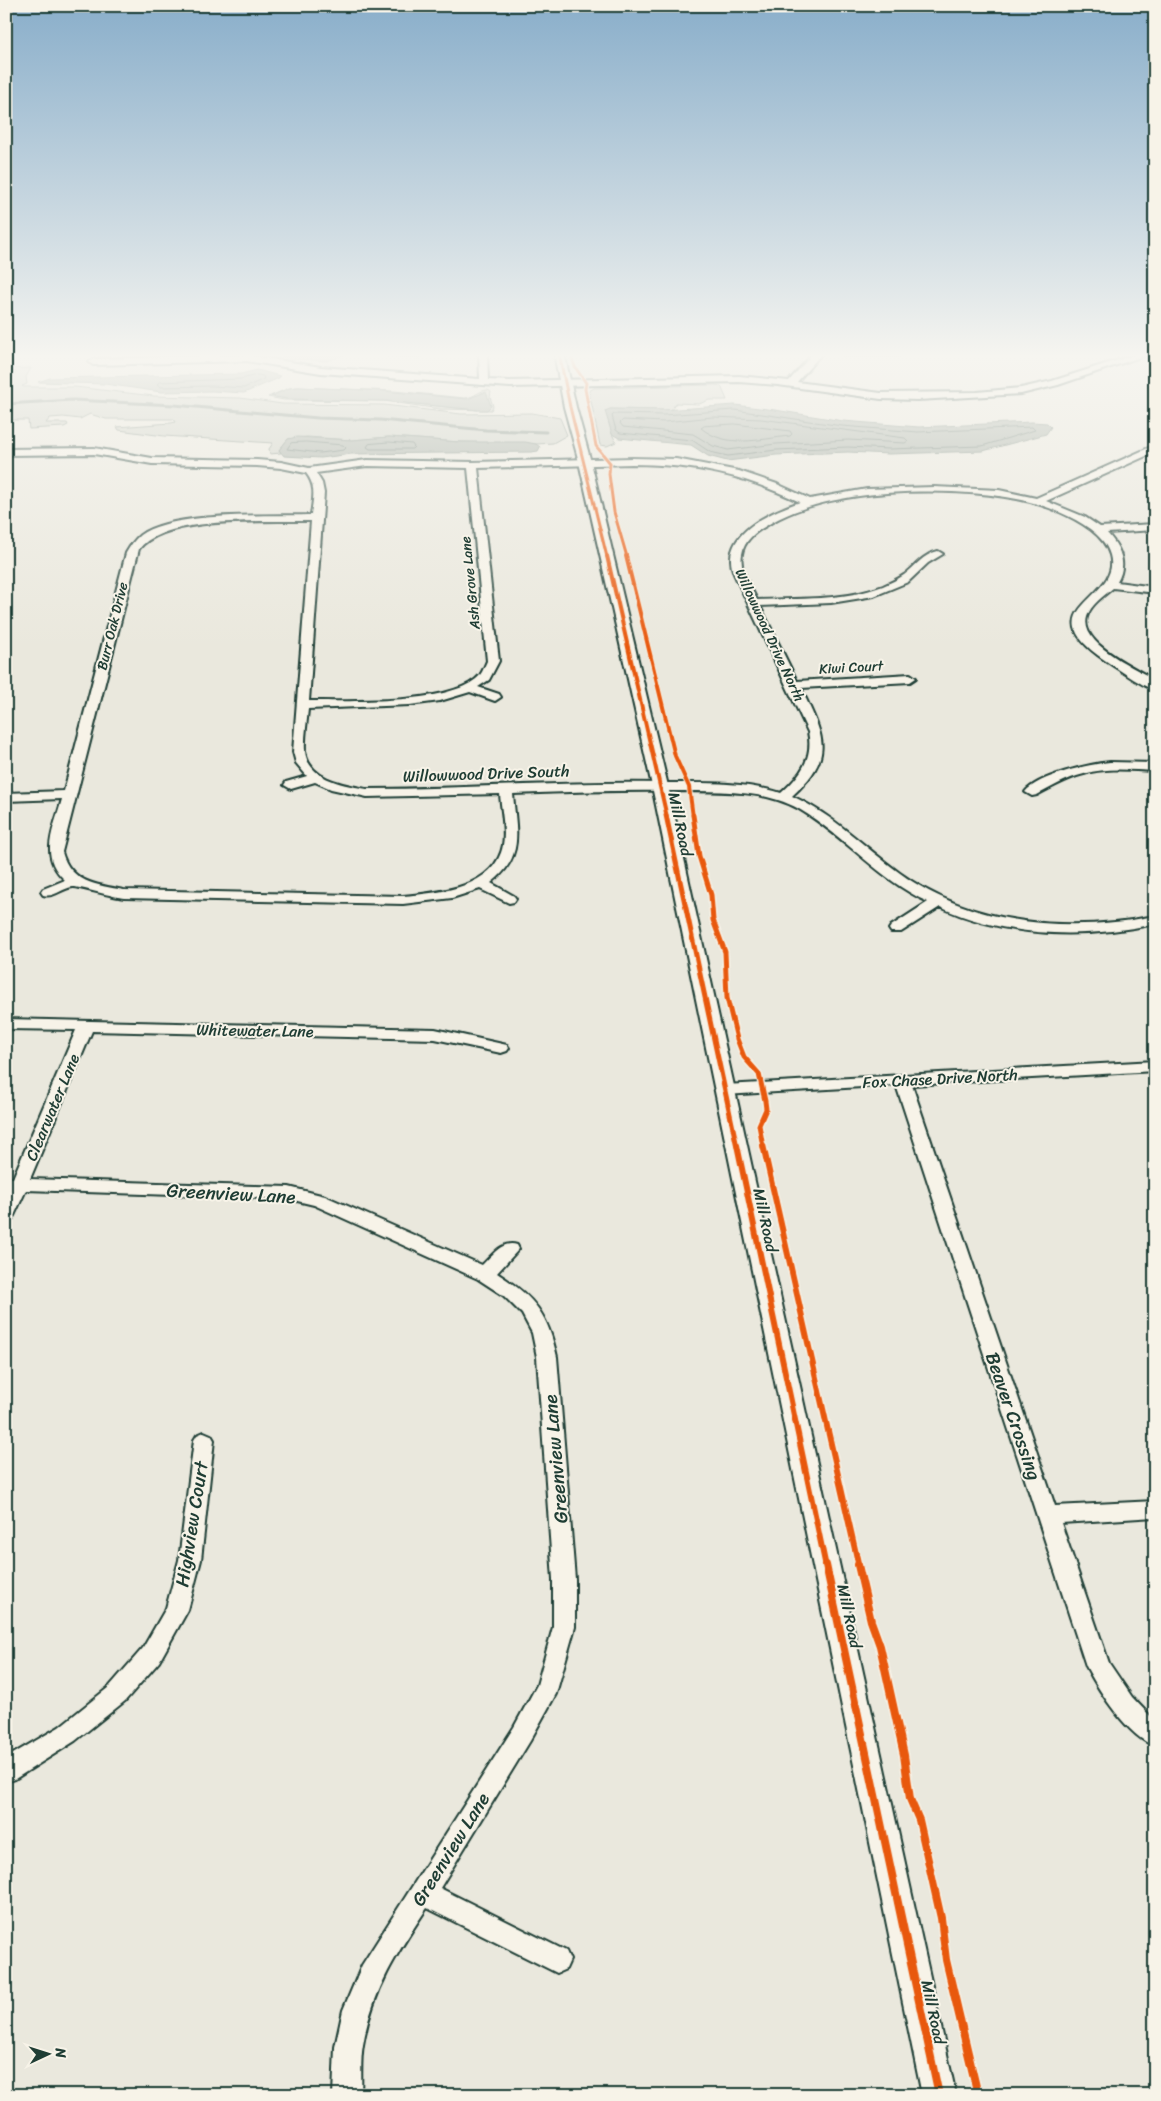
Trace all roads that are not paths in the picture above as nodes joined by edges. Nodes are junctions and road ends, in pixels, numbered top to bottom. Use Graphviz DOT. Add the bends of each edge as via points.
graph roads {
  1 [pos="90,451"];
  2 [pos="94,451"];
  3 [pos="582,451"];
  4 [pos="1148,451"];
  5 [pos="6,452"];
  6 [pos="585,462"];
  7 [pos="473,465"];
  8 [pos="309,471"];
  9 [pos="1037,501"];
  10 [pos="809,503"];
  11 [pos="316,518"];
  12 [pos="1155,527"];
  13 [pos="1098,530"];
  14 [pos="938,554"];
  15 [pos="1111,584"];
  16 [pos="1155,590"];
  17 [pos="753,603"];
  18 [pos="1155,670"];
  19 [pos="1138,673"];
  20 [pos="910,678"];
  21 [pos="793,685"];
  22 [pos="1155,686"];
  23 [pos="470,688"];
  24 [pos="495,697"];
  25 [pos="303,705"];
  26 [pos="1155,767"];
  27 [pos="315,778"];
  28 [pos="292,785"];
  29 [pos="660,786"];
  30 [pos="506,790"];
  31 [pos="1032,792"];
  32 [pos="69,795"];
  33 [pos="6,797"];
  34 [pos="784,797"];
  35 [pos="75,881"];
  36 [pos="481,883"];
  37 [pos="48,892"];
  38 [pos="509,899"];
  39 [pos="938,902"];
  40 [pos="1155,920"];
  41 [pos="896,929"];
  42 [pos="6,1024"];
  43 [pos="86,1026"];
  44 [pos="501,1048"];
  45 [pos="1155,1066"];
  46 [pos="902,1080"];
  47 [pos="726,1090"];
  48 [pos="13,1184"];
  49 [pos="6,1216"];
  50 [pos="510,1249"];
  51 [pos="485,1274"];
  52 [pos="204,1440"];
  53 [pos="1155,1509"];
  54 [pos="1048,1515"];
  55 [pos="1155,1736"];
  56 [pos="6,1771"];
  57 [pos="423,1893"];
  58 [pos="557,1960"];
  59 [pos="347,2095"];
  60 [pos="939,2095"];
  1 -- 5 [label="street"];
  2 -- 8 [label="street" via="152,460 257,463"];
  3 -- 6 [label="street, Mill Road"];
  4 -- 9 [label="street"];
  6 -- 7 [label="street"];
  6 -- 10 [label="street" via="654,461 714,468 756,479"];
  6 -- 29 [label="street, Mill Road"];
  7 -- 8 [label="street" via="362,463"];
  7 -- 23 [label="street, Ash Grove Lane" via="494,661 484,679"];
  8 -- 11 [label="street" via="320,487"];
  9 -- 10 [label="street, Willowwood Drive North" via="994,492 945,489 872,492"];
  9 -- 13 [label="street, Willowwood Drive North" via="1074,515"];
  10 -- 17 [label="street, Willowwood Drive North" via="760,524 740,546 736,564"];
  11 -- 25 [label="street"];
  11 -- 32 [label="street, Burr Oak Drive" via="193,523 148,535 136,544 131,553"];
  12 -- 13 [label="street"];
  13 -- 15 [label="street, Willowwood Drive North" via="1118,558 1118,568"];
  14 -- 17 [label="street" via="923,562 905,580 870,593"];
  15 -- 16 [label="street"];
  15 -- 19 [label="street" via="1082,613 1081,628 1088,641 1106,656"];
  17 -- 21 [label="street, Willowwood Drive North"];
  18 -- 19 [label="street"];
  19 -- 22 [label="street"];
  20 -- 21 [label="street, Kiwi Court"];
  21 -- 34 [label="street, Willowwood Drive North" via="817,744 814,760 806,774"];
  23 -- 24 [label="street"];
  23 -- 25 [label="street, Ash Grove Lane" via="427,700"];
  25 -- 27 [label="street" via="299,752 302,762"];
  26 -- 31 [label="street" via="1083,769"];
  27 -- 28 [label="street"];
  27 -- 30 [label="street, Willowwood Drive South" via="339,788 367,793"];
  29 -- 30 [label="street, Willowwood Drive South"];
  29 -- 34 [label="street" via="730,786"];
  29 -- 47 [label="street, Mill Road"];
  30 -- 36 [label="street, Burr Oak Drive" via="508,854 500,869"];
  32 -- 33 [label="street"];
  32 -- 35 [label="street, Burr Oak Drive" via="55,852 58,866"];
  34 -- 39 [label="street" via="808,808 903,882"];
  35 -- 36 [label="street, Burr Oak Drive" via="98,890 124,894 397,900 438,897"];
  35 -- 37 [label="street"];
  36 -- 38 [label="street"];
  39 -- 40 [label="street" via="986,918 1045,928 1109,928"];
  39 -- 41 [label="street"];
  42 -- 43 [label="street, Whitewater Lane"];
  43 -- 44 [label="street, Whitewater Lane" via="435,1034"];
  43 -- 48 [label="street, Clearwater Lane"];
  45 -- 46 [label="street, Fox Chase Drive North"];
  46 -- 47 [label="street, Fox Chase Drive North"];
  46 -- 54 [label="street, Beaver Crossing"];
  47 -- 60 [label="street, Mill Road"];
  48 -- 49 [label="street, Clearwater Lane"];
  48 -- 51 [label="street, Greenview Lane" via="289,1193 319,1200"];
  50 -- 51 [label="street"];
  51 -- 57 [label="street, Greenview Lane" via="511,1291 530,1310 542,1333 564,1579 564,1627 548,1687"];
  52 -- 56 [label="street, Highview Court" via="190,1560 176,1610 152,1655 117,1694 67,1734"];
  53 -- 54 [label="street"];
  54 -- 55 [label="street, Beaver Crossing" via="1098,1666 1115,1695"];
  57 -- 58 [label="street"];
  57 -- 59 [label="street, Greenview Lane" via="371,1974 356,2010 349,2047"];
}
